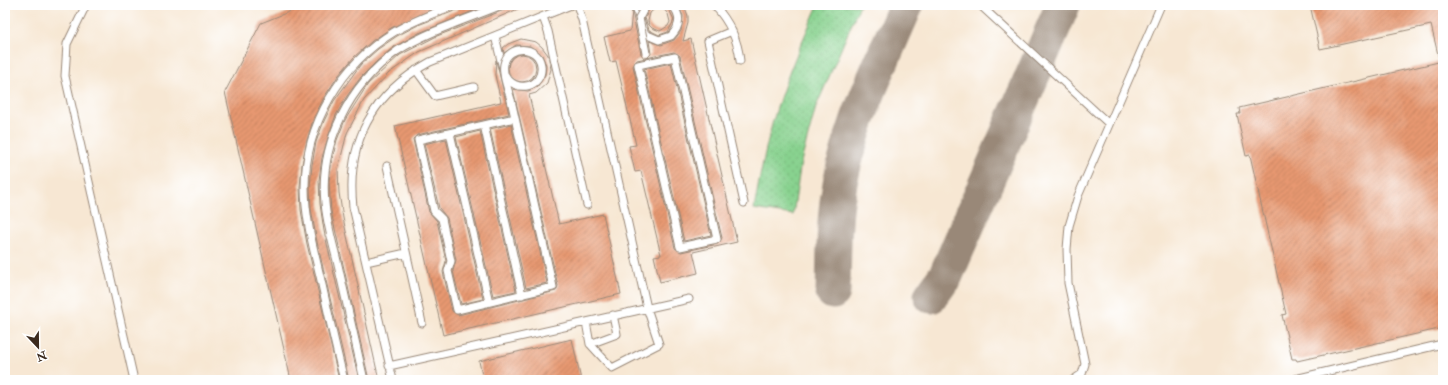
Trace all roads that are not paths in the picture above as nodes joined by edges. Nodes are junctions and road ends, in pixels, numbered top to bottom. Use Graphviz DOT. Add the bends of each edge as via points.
graph roads {
  1 [pos="86,5"];
  2 [pos="455,5"];
  3 [pos="502,5"];
  4 [pos="571,5"];
  5 [pos="577,5"];
  6 [pos="634,5"];
  7 [pos="646,5"];
  8 [pos="672,5"];
  9 [pos="714,5"];
  10 [pos="980,5"];
  11 [pos="1161,5"];
  12 [pos="543,17"];
  13 [pos="732,30"];
  14 [pos="495,36"];
  15 [pos="740,61"];
  16 [pos="648,63"];
  17 [pos="416,70"];
  18 [pos="474,87"];
  19 [pos="515,118"];
  20 [pos="1109,124"];
  21 [pos="484,125"];
  22 [pos="450,133"];
  23 [pos="387,166"];
  24 [pos="744,203"];
  25 [pos="587,205"];
  26 [pos="406,253"];
  27 [pos="366,262"];
  28 [pos="522,295"];
  29 [pos="689,299"];
  30 [pos="489,302"];
  31 [pos="647,308"];
  32 [pos="613,315"];
  33 [pos="586,322"];
  34 [pos="422,323"];
  35 [pos="590,344"];
  36 [pos="1438,345"];
  37 [pos="389,366"];
  38 [pos="134,380"];
  39 [pos="344,380"];
  40 [pos="364,380"];
  41 [pos="393,380"];
  42 [pos="1073,380"];
  43 [pos="1291,380"];
  1 -- 38 [label="lane" via="67,44 65,76"];
  2 -- 39 [label="lane" via="414,21 375,45 353,66 335,89 316,129 306,172 306,216"];
  3 -- 40 [label="lane" via="422,38 397,52 376,69 359,88 338,123 327,161 325,202"];
  4 -- 12 [label="lane"];
  5 -- 31 [label="lane"];
  6 -- 8 [label="lane" via="646,34 654,39 664,40 677,30 679,19"];
  7 -- 16 [label="lane, bridge" via="639,18"];
  9 -- 13 [label="lane"];
  10 -- 20 [label="lane"];
  11 -- 20 [label="lane"];
  12 -- 14 [label="lane"];
  12 -- 25 [label="lane"];
  13 -- 15 [label="lane" via="739,47"];
  13 -- 24 [label="lane" via="708,41"];
  14 -- 17 [label="lane"];
  14 -- 19 [label="lane, bridge" via="505,75 508,82 527,86 533,84 540,75 541,64 531,51 519,49 509,54 504,65 504,72"];
  16 -- 16 [label="lane" via="675,57 716,239 680,247 638,65"];
  17 -- 18 [label="lane" via="434,96"];
  17 -- 27 [label="lane" via="399,82 378,105 362,131 357,147 353,163 352,193"];
  19 -- 21 [label="lane"];
  19 -- 28 [label="lane" via="553,287"];
  20 -- 42 [label="lane" via="1078,196 1070,226 1067,249 1068,283 1085,364 1082,374"];
  21 -- 22 [label="lane"];
  21 -- 28 [label="lane"];
  22 -- 30 [label="lane"];
  22 -- 30 [label="lane" via="418,140 434,211 442,219 451,261 448,272 457,310"];
  23 -- 26 [label="lane"];
  26 -- 27 [label="lane"];
  26 -- 34 [label="lane"];
  27 -- 37 [label="lane"];
  28 -- 30 [label="lane"];
  29 -- 31 [label="lane"];
  31 -- 32 [label="lane"];
  31 -- 35 [label="lane" via="659,344 612,368"];
  32 -- 33 [label="lane"];
  32 -- 35 [label="lane" via="617,334"];
  33 -- 35 [label="lane"];
  33 -- 37 [label="lane"];
  36 -- 43 [label="lane"];
  37 -- 41 [label="lane"];
}
